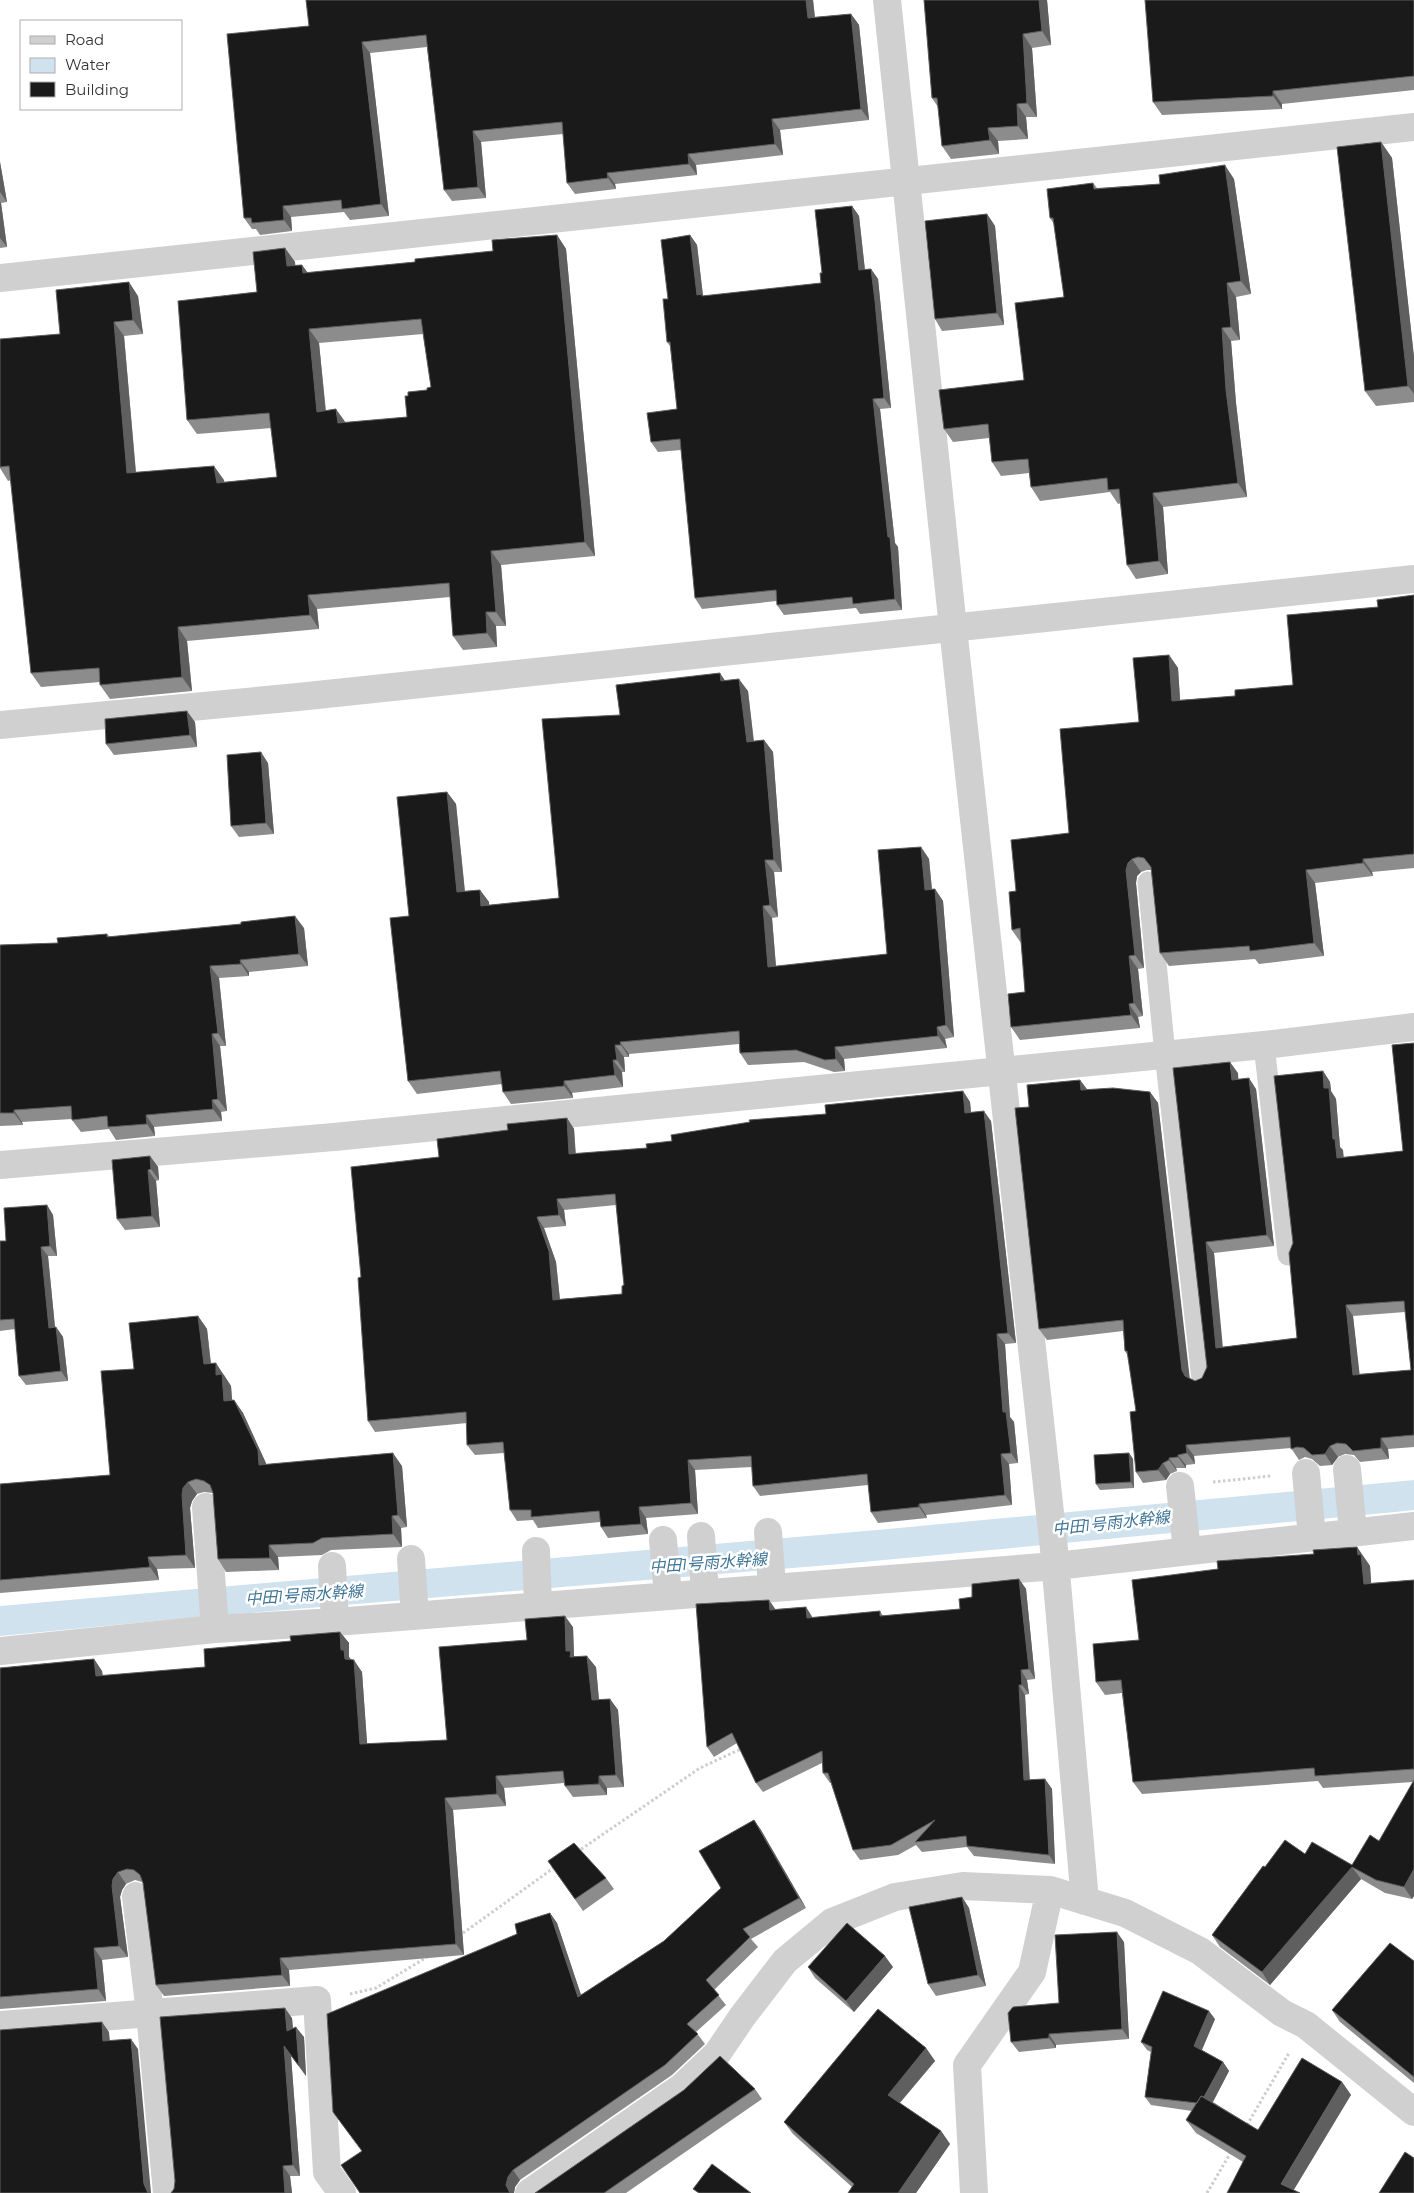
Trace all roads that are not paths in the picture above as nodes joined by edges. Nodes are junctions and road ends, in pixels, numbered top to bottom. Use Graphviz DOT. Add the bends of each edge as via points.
graph roads {
  1 [pos="887,0"];
  2 [pos="1414,126"];
  3 [pos="906,180"];
  4 [pos="0,278"];
  5 [pos="1414,579"];
  6 [pos="953,628"];
  7 [pos="0,725"];
  8 [pos="1148,882"];
  9 [pos="1414,1027"];
  10 [pos="1264,1044"];
  11 [pos="1165,1054"];
  12 [pos="1001,1071"];
  13 [pos="0,1165"];
  14 [pos="1288,1255"];
  15 [pos="1202,1379"];
  16 [pos="1347,1469"];
  17 [pos="1306,1473"];
  18 [pos="1180,1486"];
  19 [pos="206,1507"];
  20 [pos="1414,1526"];
  21 [pos="768,1532"];
  22 [pos="1353,1532"];
  23 [pos="701,1536"];
  24 [pos="1312,1537"];
  25 [pos="663,1540"];
  26 [pos="536,1551"];
  27 [pos="1187,1551"];
  28 [pos="1055,1558"];
  29 [pos="411,1559"];
  30 [pos="332,1566"];
  31 [pos="772,1587"];
  32 [pos="705,1592"];
  33 [pos="668,1595"];
  34 [pos="538,1605"];
  35 [pos="415,1616"];
  36 [pos="335,1622"];
  37 [pos="215,1629"];
  38 [pos="0,1651"];
  39 [pos="1050,1890"];
  40 [pos="136,1896"];
  41 [pos="1085,1901"];
  42 [pos="150,2013"];
  43 [pos="0,2025"];
  44 [pos="1414,2112"];
  45 [pos="167,2193"];
  46 [pos="342,2193"];
  47 [pos="529,2193"];
  48 [pos="974,2193"];
  1 -- 3 [label="street"];
  2 -- 3 [label="street"];
  3 -- 4 [label="street"];
  3 -- 6 [label="street"];
  5 -- 6 [label="street"];
  6 -- 7 [label="street"];
  6 -- 12 [label="street"];
  8 -- 11 [label="lane"];
  9 -- 10 [label="street"];
  10 -- 11 [label="street"];
  10 -- 14 [label="lane"];
  11 -- 12 [label="street"];
  11 -- 15 [label="lane"];
  12 -- 13 [label="street" via="334,1137"];
  12 -- 28 [label="street"];
  16 -- 22 [label="street"];
  17 -- 24 [label="street"];
  18 -- 27 [label="street"];
  19 -- 37 [label="street"];
  20 -- 22 [label="street"];
  21 -- 31 [label="street"];
  22 -- 24 [label="street"];
  23 -- 32 [label="street"];
  24 -- 27 [label="street"];
  25 -- 33 [label="street"];
  26 -- 34 [label="street"];
  27 -- 28 [label="street"];
  28 -- 31 [label="street"];
  28 -- 41 [label="street"];
  29 -- 35 [label="street"];
  30 -- 36 [label="street"];
  31 -- 32 [label="street"];
  32 -- 33 [label="street"];
  33 -- 34 [label="street"];
  34 -- 35 [label="street"];
  35 -- 36 [label="street"];
  36 -- 37 [label="street"];
  37 -- 38 [label="street"];
  39 -- 41 [label="street"];
  39 -- 47 [label="street" via="963,1886 895,1897 832,1922 785,1961 716,2054 682,2087"];
  39 -- 48 [label="street" via="1032,1972 967,2065"];
  40 -- 42 [label="street"];
  41 -- 44 [label="street" via="1125,1914 1200,1951 1282,2013 1306,2024"];
  42 -- 43 [label="street"];
  42 -- 45 [label="street"];
  42 -- 46 [label="street" via="317,2000 327,2172"];
}
